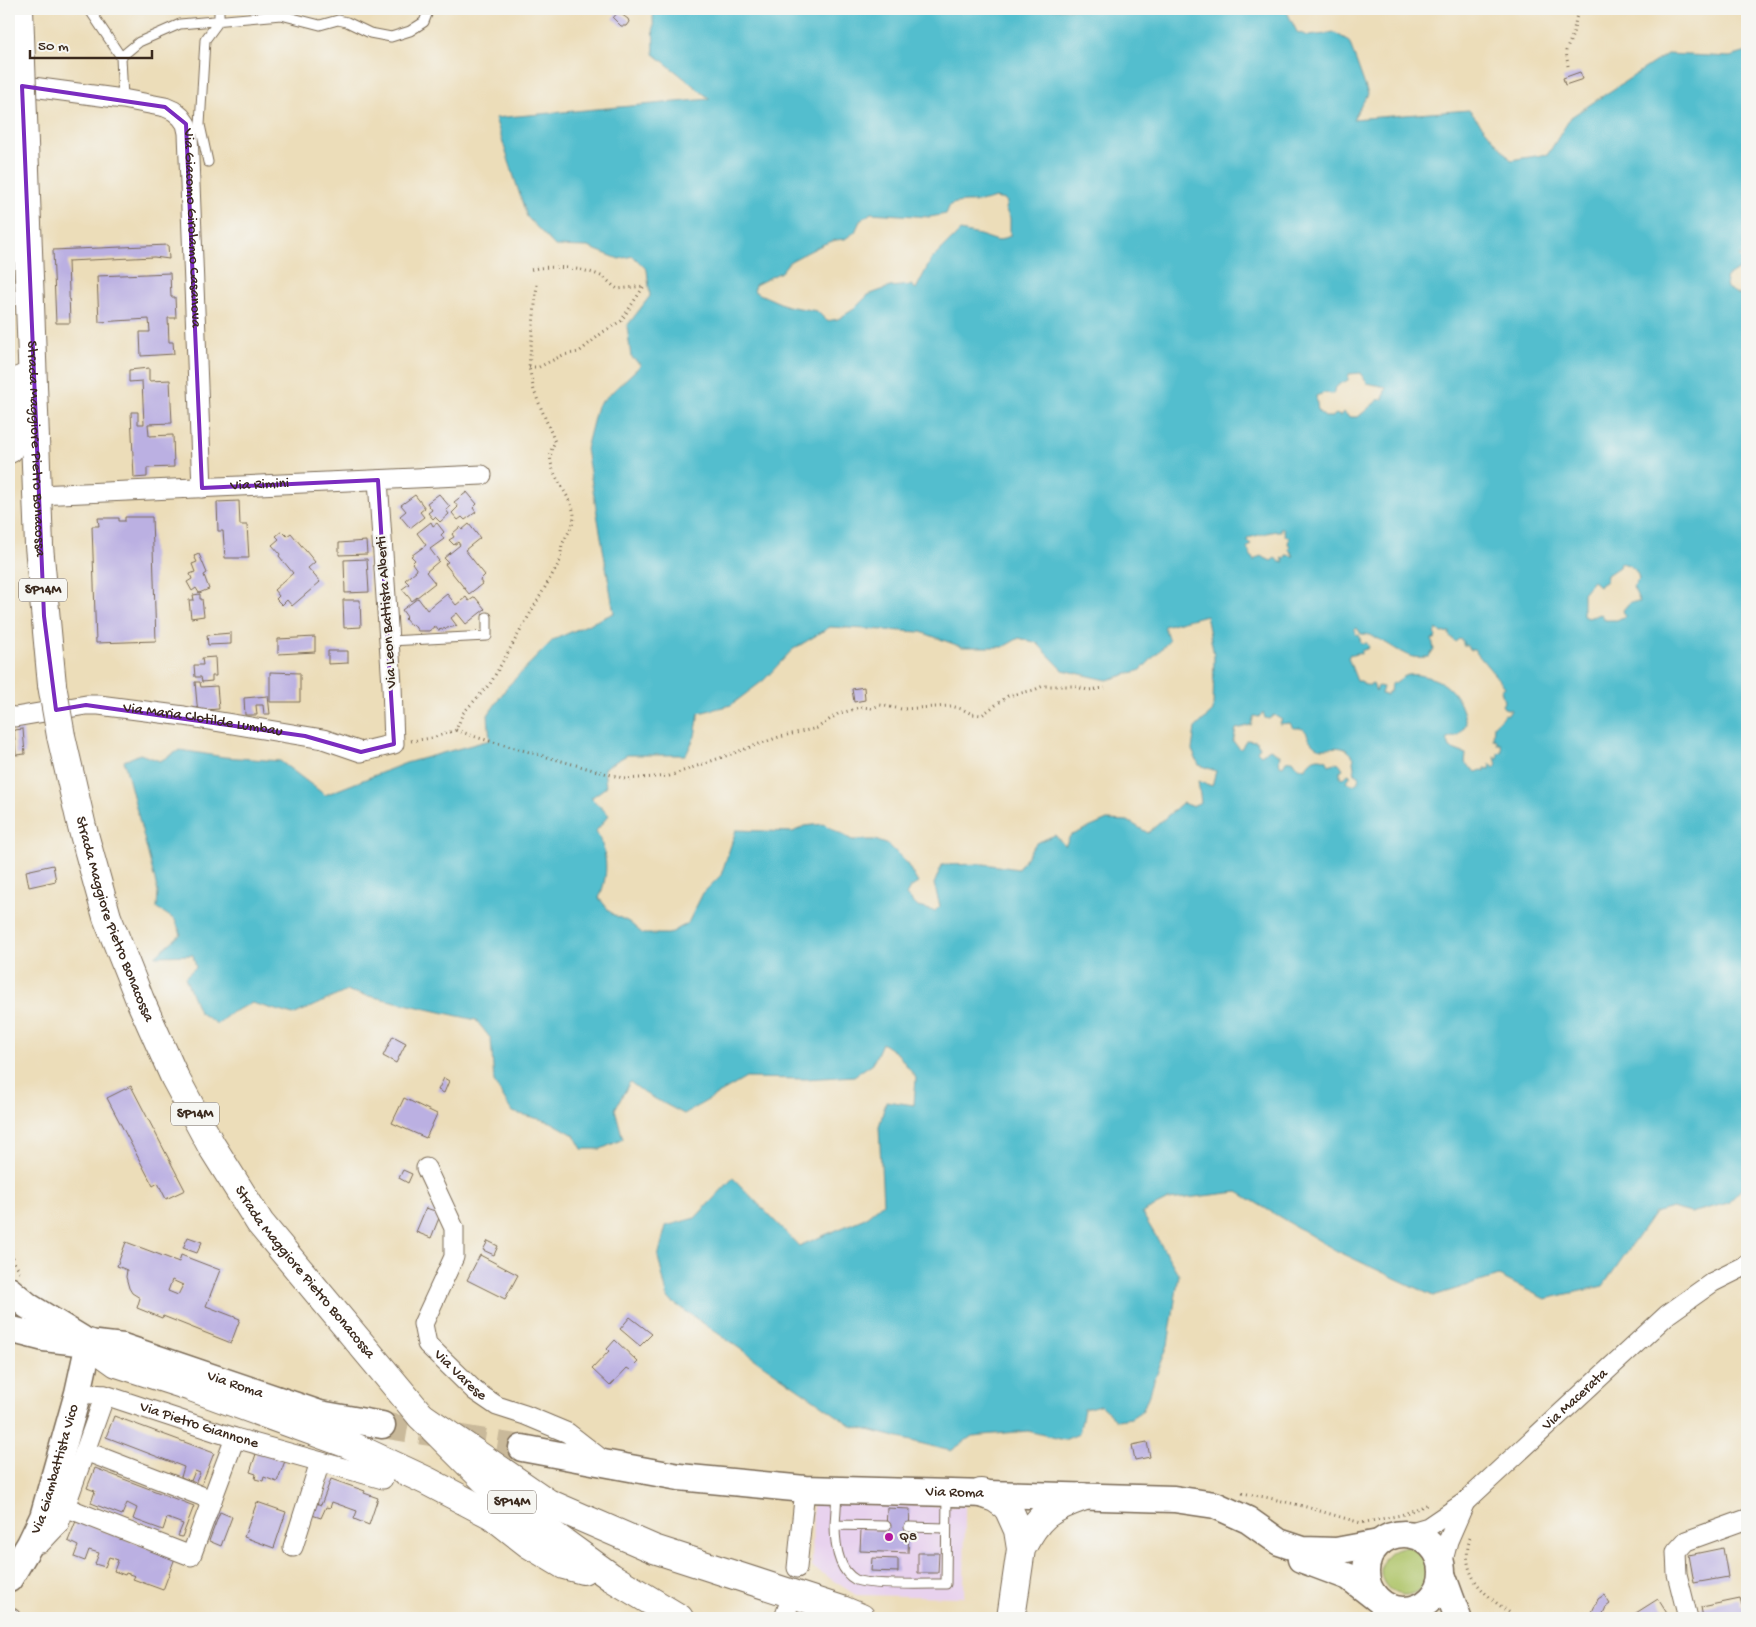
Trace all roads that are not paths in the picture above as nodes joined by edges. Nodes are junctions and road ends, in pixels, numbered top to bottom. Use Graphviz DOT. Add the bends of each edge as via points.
graph roads {
  1 [pos="19,9"];
  2 [pos="89,9"];
  3 [pos="219,9"];
  4 [pos="429,9"];
  5 [pos="219,21"];
  6 [pos="121,57"];
  7 [pos="9,84"];
  8 [pos="123,99"];
  9 [pos="208,162"];
  10 [pos="32,336"];
  11 [pos="9,449"];
  12 [pos="482,475"];
  13 [pos="378,480"];
  14 [pos="202,488"];
  15 [pos="38,495"];
  16 [pos="486,618"];
  17 [pos="389,640"];
  18 [pos="9,716"];
  19 [pos="394,744"];
  20 [pos="426,1168"];
  21 [pos="1747,1264"];
  22 [pos="9,1290"];
  23 [pos="9,1329"];
  24 [pos="88,1343"];
  25 [pos="117,1363"];
  26 [pos="78,1392"];
  27 [pos="105,1395"];
  28 [pos="421,1416"];
  29 [pos="382,1425"];
  30 [pos="235,1438"];
  31 [pos="522,1448"];
  32 [pos="85,1451"];
  33 [pos="320,1462"];
  34 [pos="607,1464"];
  35 [pos="383,1479"];
  36 [pos="805,1489"];
  37 [pos="837,1490"];
  38 [pos="947,1493"];
  39 [pos="981,1493"];
  40 [pos="1082,1497"];
  41 [pos="212,1500"];
  42 [pos="1465,1502"];
  43 [pos="65,1507"];
  44 [pos="1747,1519"];
  45 [pos="835,1525"];
  46 [pos="886,1526"];
  47 [pos="909,1527"];
  48 [pos="946,1528"];
  49 [pos="1404,1534"];
  50 [pos="1279,1542"];
  51 [pos="1379,1542"];
  52 [pos="30,1544"];
  53 [pos="293,1547"];
  54 [pos="1021,1549"];
  55 [pos="797,1568"];
  56 [pos="1442,1570"];
  57 [pos="611,1577"];
  58 [pos="9,1579"];
  59 [pos="1399,1609"];
  60 [pos="679,1618"];
  61 [pos="861,1618"];
  62 [pos="1011,1618"];
  63 [pos="1458,1618"];
  64 [pos="1688,1618"];
  1 -- 10 [label="main road, Strada Maggiore Pietro Bonacossa / SP14M, bridge"];
  2 -- 6 [label="lane"];
  3 -- 5 [label="lane"];
  4 -- 5 [label="lane" via="424,22 391,37 370,34 338,20 320,25 281,15"];
  5 -- 6 [label="lane" via="180,24 139,42"];
  5 -- 9 [label="lane" via="205,40 200,125"];
  6 -- 8 [label="lane"];
  7 -- 8 [label="street, Via Giacomo Girolamo Casanova"];
  8 -- 14 [label="street, Via Giacomo Girolamo Casanova" via="170,109 181,117 187,128"];
  10 -- 11 [label="main road"];
  10 -- 15 [label="main road, Strada Maggiore Pietro Bonacossa / SP14M"];
  12 -- 13 [label="street, Via Rimini"];
  13 -- 14 [label="street, Via Rimini"];
  13 -- 17 [label="street, Via Leon Battista Alberti"];
  14 -- 15 [label="street, Via Rimini"];
  15 -- 28 [label="main road, Strada Maggiore Pietro Bonacossa / SP14M, bridge" via="42,590 61,736 82,827 108,917 140,1000 175,1078 211,1145 260,1223"];
  16 -- 17 [label="lane" via="487,636"];
  17 -- 19 [label="street, Via Leon Battista Alberti"];
  18 -- 19 [label="street, Via Maria Clotilde Lumbau" via="99,705 323,739 361,752"];
  20 -- 34 [label="street, Via Varese" via="454,1228 454,1257 423,1324 428,1344 475,1391 497,1406 568,1433"];
  21 -- 42 [label="street, Via Macerata" via="1713,1282 1668,1314"];
  22 -- 24 [label="main road, Via Roma" via="28,1306"];
  23 -- 24 [label="main road, Via Roma" via="44,1338"];
  24 -- 25 [label="main road"];
  24 -- 26 [label="main road, Via Giambattista Vico"];
  24 -- 29 [label="main road, Via Roma" via="123,1347 320,1414"];
  25 -- 26 [label="main road, Via Giambattista Vico" via="100,1370"];
  25 -- 57 [label="main road" via="348,1444 492,1515 529,1544 564,1565"];
  26 -- 27 [label="street, Via Pietro Giannone"];
  26 -- 52 [label="main road, Via Giambattista Vico" via="43,1517"];
  27 -- 30 [label="street, Via Pietro Giannone"];
  27 -- 32 [label="street, Via Giambattista Vico"];
  28 -- 57 [label="main road, Strada Maggiore Pietro Bonacossa / SP14M" via="484,1479 538,1524"];
  28 -- 61 [label="main road" via="548,1503 654,1549"];
  30 -- 33 [label="street, Via Pietro Giannone"];
  30 -- 41 [label="street"];
  31 -- 34 [label="main road, Via Roma"];
  32 -- 41 [label="street"];
  32 -- 43 [label="street, Via Giambattista Vico"];
  33 -- 35 [label="street, Via Pietro Giannone"];
  33 -- 53 [label="street"];
  34 -- 36 [label="main road, Via Roma" via="679,1477"];
  36 -- 37 [label="main road, Via Roma"];
  36 -- 55 [label="street"];
  37 -- 38 [label="main road, Via Roma"];
  37 -- 45 [label="lane"];
  38 -- 39 [label="main road, Via Roma"];
  38 -- 48 [label="lane"];
  39 -- 40 [label="main road, Via Roma"];
  39 -- 54 [label="main road" via="1000,1501 1009,1510 1018,1530"];
  40 -- 50 [label="main road, Via Roma" via="1174,1499 1215,1505 1248,1520"];
  40 -- 54 [label="main road" via="1048,1512 1030,1532"];
  41 -- 43 [label="street" via="191,1556"];
  42 -- 49 [label="street, Via Macerata" via="1428,1526"];
  42 -- 56 [label="street" via="1448,1541"];
  43 -- 52 [label="street, Via Giambattista Vico" via="59,1524 41,1542"];
  44 -- 64 [label="street" via="1686,1541 1676,1552 1677,1574"];
  45 -- 46 [label="lane"];
  45 -- 48 [label="lane" via="834,1544 844,1568 856,1579 870,1583 946,1584"];
  47 -- 48 [label="lane"];
  49 -- 51 [label="main road"];
  49 -- 56 [label="main road" via="1428,1542 1437,1552"];
  50 -- 51 [label="main road, Via Roma" via="1323,1552"];
  50 -- 59 [label="main road" via="1299,1558 1349,1577"];
  51 -- 59 [label="main road" via="1366,1565 1369,1589"];
  52 -- 58 [label="main road, Via Giambattista Vico"];
  54 -- 62 [label="main road"];
  56 -- 59 [label="main road" via="1439,1589 1432,1599 1410,1610"];
  56 -- 63 [label="main road"];
  57 -- 60 [label="main road, Strada Maggiore Pietro Bonacossa / SP14M"];
}
